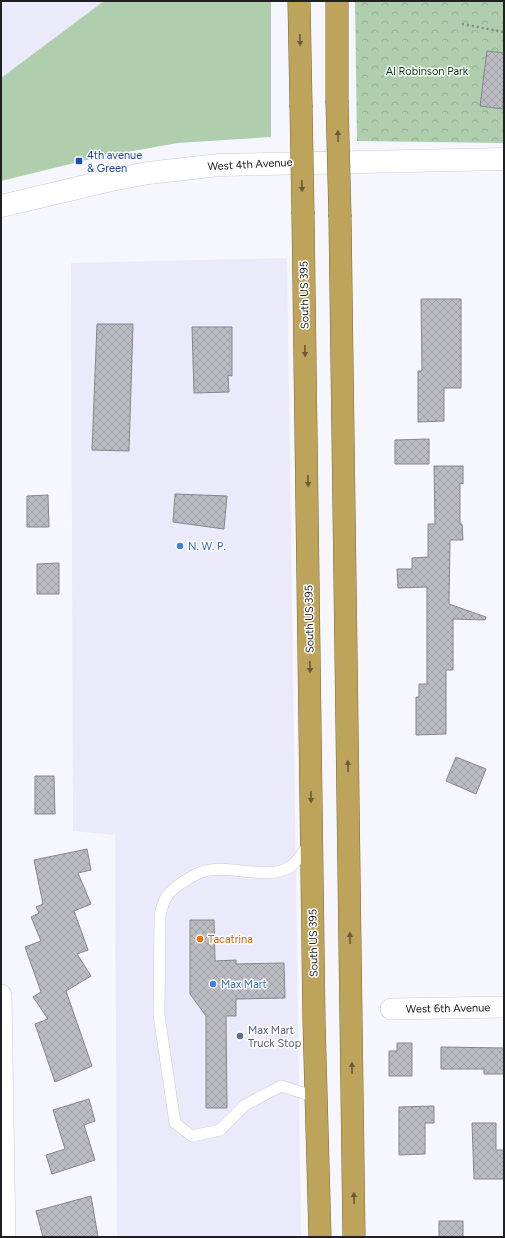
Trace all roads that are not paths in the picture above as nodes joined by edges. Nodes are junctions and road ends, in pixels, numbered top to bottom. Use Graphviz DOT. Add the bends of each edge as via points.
graph roads {
  1 [pos="299,1"];
  2 [pos="337,1"];
  3 [pos="504,159"];
  4 [pos="1,206"];
  5 [pos="312,839"];
  6 [pos="1,995"];
  7 [pos="504,1007"];
  8 [pos="391,1009"];
  9 [pos="2,1088"];
  10 [pos="316,1097"];
  11 [pos="5,1237"];
  12 [pos="320,1237"];
  13 [pos="354,1237"];
  1 -- 5 [label="highway, South US 395, one-way, bridge"];
  13 -- 2 [label="highway, one-way, bridge"];
  3 -- 4 [label="street, West 4th Avenue" via="219,164 118,178"];
  5 -- 10 [label="highway, South US 395"];
  5 -- 10 [label="lane" via="299,859 290,867 277,871 205,871 173,889 163,900 160,916 159,1015 175,1123 192,1136 220,1130 245,1105 281,1086"];
  6 -- 9 [label="street"];
  7 -- 8 [label="street, West 6th Avenue"];
  9 -- 11 [label="street"];
  10 -- 12 [label="highway, South US 395"];
}
